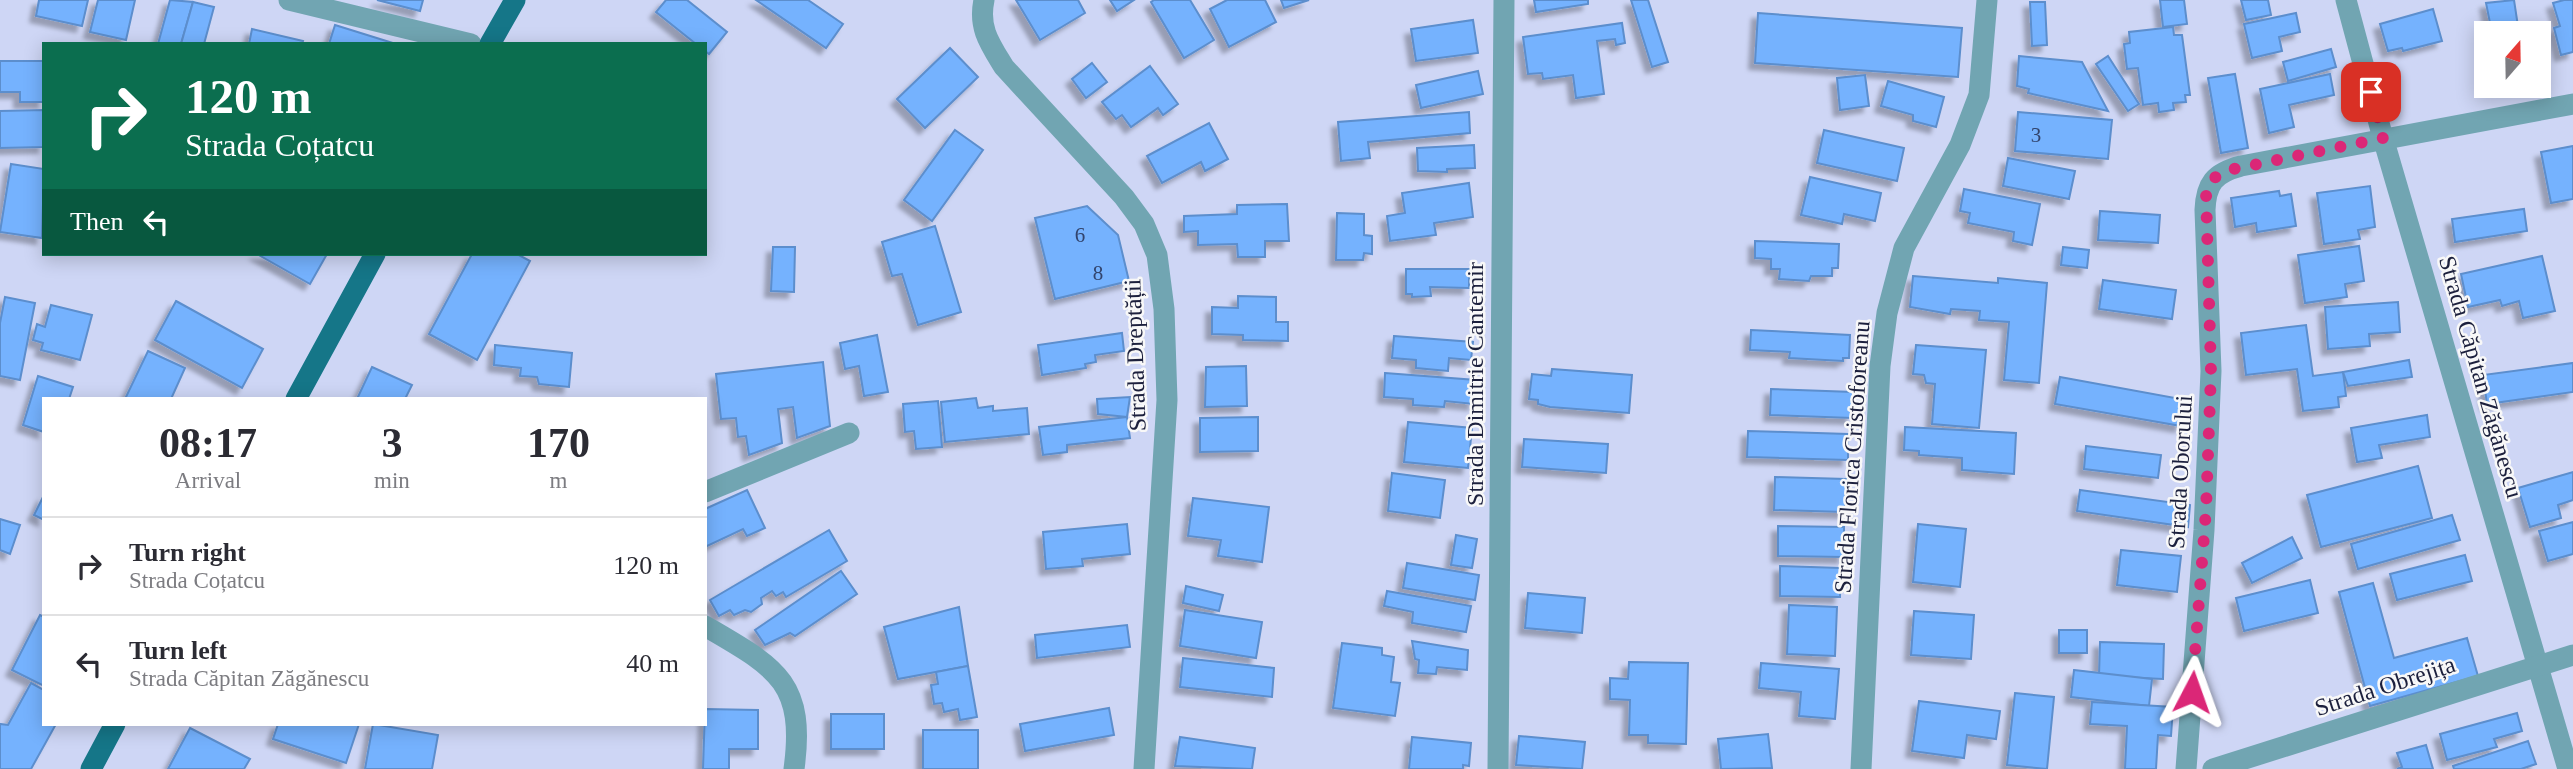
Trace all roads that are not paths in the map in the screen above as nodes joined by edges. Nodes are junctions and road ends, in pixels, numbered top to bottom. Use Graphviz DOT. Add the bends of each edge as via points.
graph roads {
  1 [pos="289,0"];
  2 [pos="514,0"];
  3 [pos="984,0"];
  4 [pos="1504,0"];
  5 [pos="1987,0"];
  6 [pos="2346,0"];
  7 [pos="463,42"];
  8 [pos="491,42"];
  9 [pos="2573,104"];
  10 [pos="2383,138"];
  11 [pos="374,256"];
  12 [pos="298,397"];
  13 [pos="849,433"];
  14 [pos="707,491"];
  15 [pos="707,627"];
  16 [pos="2573,655"];
  17 [pos="2539,665"];
  18 [pos="114,726"];
  19 [pos="90,769"];
  20 [pos="794,769"];
  21 [pos="1144,769"];
  22 [pos="1498,769"];
  23 [pos="1861,769"];
  24 [pos="2186,769"];
  25 [pos="2213,769"];
  26 [pos="2568,769"];
  1 -- 7 [label="street"];
  2 -- 8 [label="main road"];
  3 -- 21 [label="street, Strada Dreptății" via="981,14 989,45 1124,197 1144,224 1157,255 1167,400"];
  4 -- 22 [label="street, Strada Dimitrie Cantemir"];
  5 -- 23 [label="street, Strada Florica Cristoforeanu" via="1979,95 1960,145 1904,248 1887,313"];
  6 -- 10 [label="street, Strada Căpitan Zăgănescu"];
  9 -- 10 [label="street"];
  10 -- 17 [label="street, Strada Căpitan Zăgănescu"];
  10 -- 24 [label="street, Strada Oborului" via="2224,171 2206,192 2211,372 2208,470"];
  11 -- 12 [label="main road"];
  13 -- 14 [label="street"];
  15 -- 20 [label="street" via="762,660 790,692 797,718"];
  16 -- 17 [label="street, Strada Obrejița"];
  17 -- 25 [label="street, Strada Obrejița"];
  17 -- 26 [label="street, Strada Căpitan Zăgănescu"];
  18 -- 19 [label="main road"];
}
